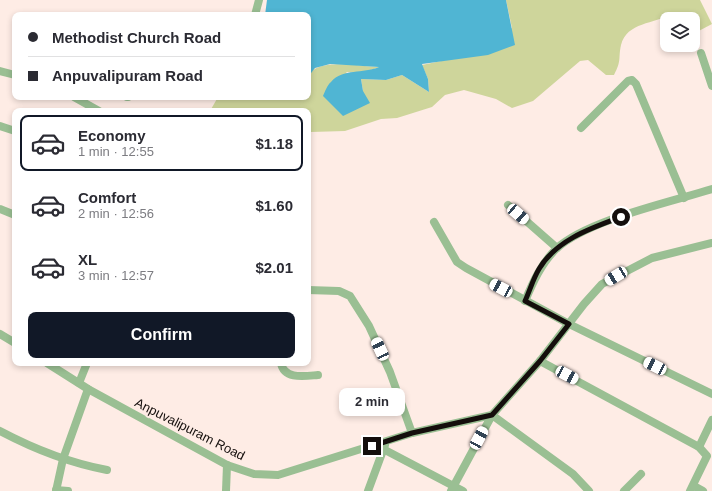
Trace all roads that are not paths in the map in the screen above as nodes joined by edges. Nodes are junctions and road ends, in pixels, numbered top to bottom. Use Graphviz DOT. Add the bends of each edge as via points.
graph roads {
  1 [pos="259,0"];
  2 [pos="256,12"];
  3 [pos="701,53"];
  4 [pos="0,71"];
  5 [pos="12,74"];
  6 [pos="712,86"];
  7 [pos="79,100"];
  8 [pos="94,108"];
  9 [pos="0,126"];
  10 [pos="581,128"];
  11 [pos="12,130"];
  12 [pos="712,190"];
  13 [pos="684,198"];
  14 [pos="508,205"];
  15 [pos="0,209"];
  16 [pos="12,214"];
  17 [pos="434,222"];
  18 [pos="710,246"];
  19 [pos="557,248"];
  20 [pos="311,290"];
  21 [pos="525,301"];
  22 [pos="569,324"];
  23 [pos="0,334"];
  24 [pos="12,341"];
  25 [pos="540,361"];
  26 [pos="52,366"];
  27 [pos="87,366"];
  28 [pos="282,366"];
  29 [pos="318,375"];
  30 [pos="79,383"];
  31 [pos="88,389"];
  32 [pos="712,394"];
  33 [pos="492,415"];
  34 [pos="712,420"];
  35 [pos="0,431"];
  36 [pos="412,433"];
  37 [pos="385,446"];
  38 [pos="700,447"];
  39 [pos="63,459"];
  40 [pos="227,465"];
  41 [pos="107,470"];
  42 [pos="641,474"];
  43 [pos="692,488"];
  44 [pos="453,489"];
  45 [pos="56,490"];
  46 [pos="68,491"];
  47 [pos="226,491"];
  48 [pos="368,491"];
  49 [pos="463,491"];
  50 [pos="589,491"];
  51 [pos="624,491"];
  52 [pos="703,491"];
  1 -- 2 [label="street"];
  3 -- 6 [label="street"];
  4 -- 5 [label="street"];
  7 -- 8 [label="street"];
  9 -- 11 [label="street"];
  10 -- 13 [label="street" via="628,81 632,80 636,84"];
  12 -- 13 [label="street"];
  13 -- 19 [label="street" via="584,231"];
  14 -- 19 [label="street"];
  15 -- 16 [label="street"];
  17 -- 21 [label="street" via="457,262"];
  18 -- 22 [label="street" via="652,258 616,276 602,284"];
  19 -- 21 [label="street" via="539,269"];
  20 -- 36 [label="street" via="339,291 350,296 369,326 390,372"];
  21 -- 22 [label="street"];
  22 -- 25 [label="street"];
  22 -- 32 [label="street"];
  23 -- 24 [label="street"];
  25 -- 33 [label="street"];
  25 -- 38 [label="street"];
  26 -- 30 [label="street, Anpuvalipuram Road"];
  27 -- 30 [label="street"];
  28 -- 29 [label="street" via="286,373 295,376"];
  30 -- 31 [label="street, Anpuvalipuram Road"];
  31 -- 39 [label="street"];
  31 -- 40 [label="street, Anpuvalipuram Road"];
  33 -- 36 [label="street, Anpuvalipuram Road"];
  33 -- 44 [label="street"];
  33 -- 50 [label="street" via="573,474"];
  34 -- 38 [label="street"];
  35 -- 39 [label="street" via="21,443"];
  36 -- 37 [label="street, Anpuvalipuram Road"];
  37 -- 40 [label="street, Anpuvalipuram Road" via="278,475 254,474"];
  37 -- 44 [label="street"];
  37 -- 48 [label="street"];
  38 -- 43 [label="street" via="706,456"];
  39 -- 41 [label="street"];
  39 -- 45 [label="street"];
  40 -- 47 [label="street"];
  42 -- 51 [label="street"];
  43 -- 52 [label="street"];
  44 -- 49 [label="street"];
  45 -- 46 [label="street"];
}
